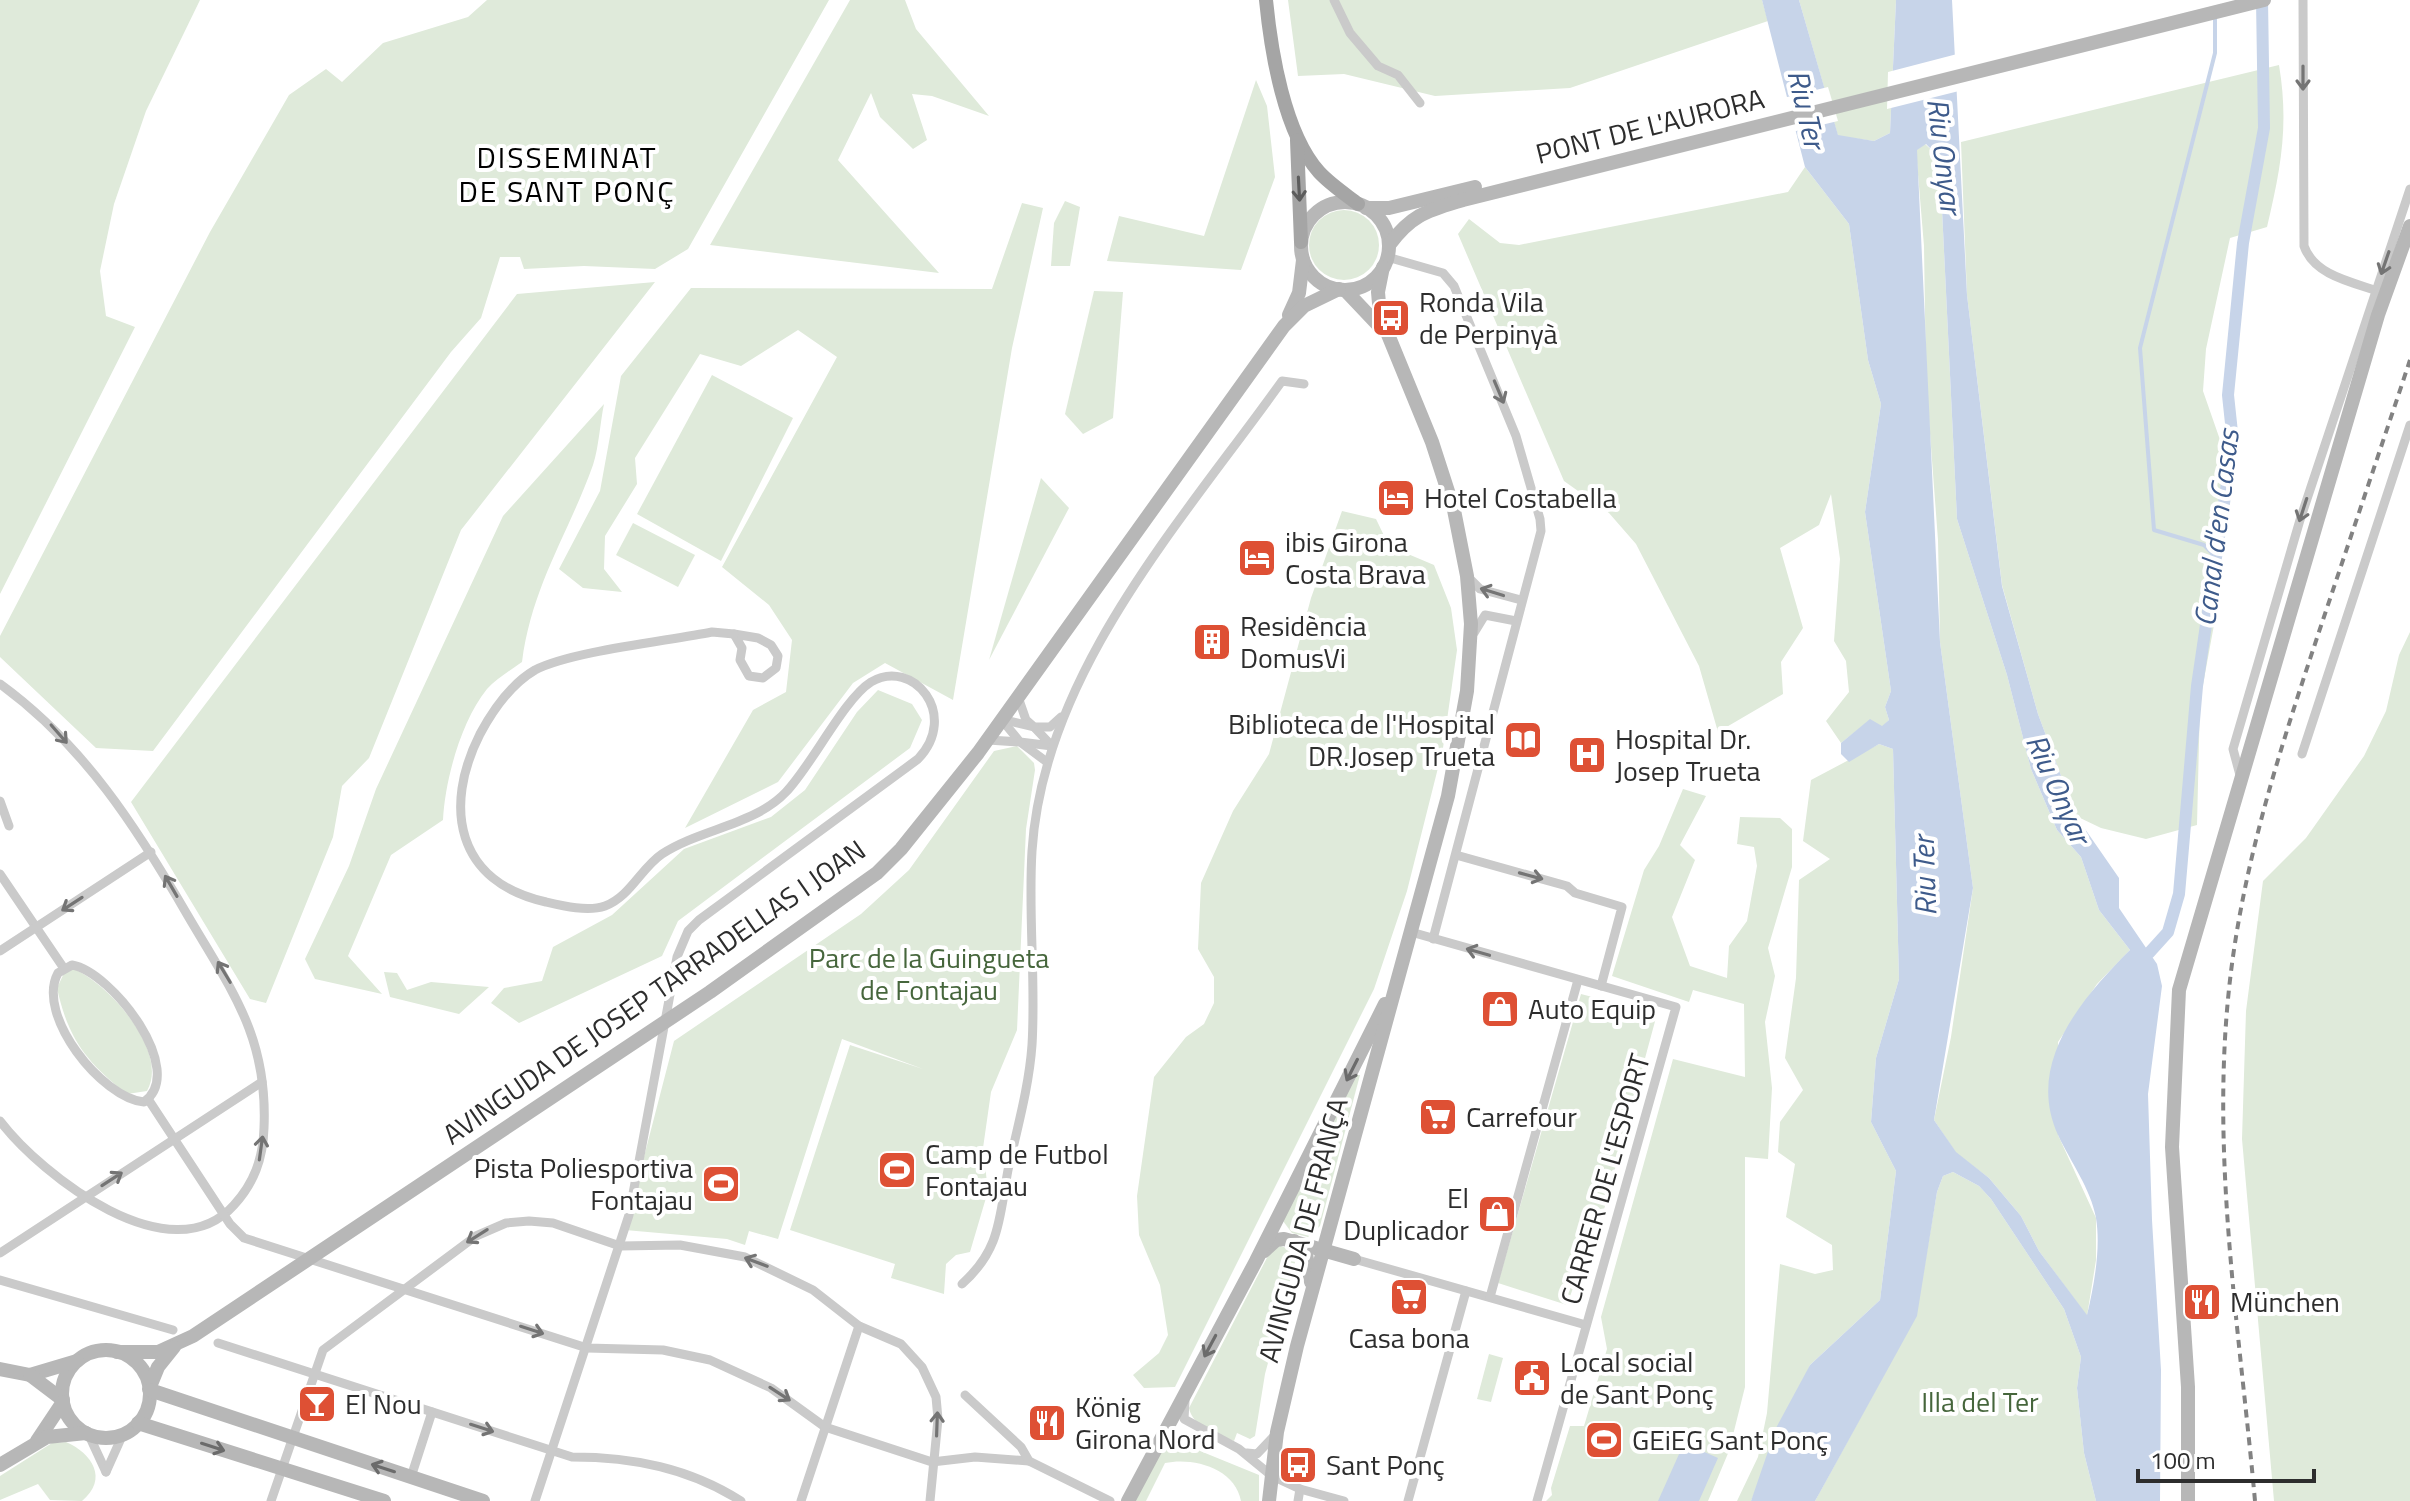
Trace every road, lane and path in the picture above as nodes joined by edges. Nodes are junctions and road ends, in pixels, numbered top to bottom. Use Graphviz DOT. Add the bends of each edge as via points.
graph roads {
  1 [pos="1266,0"];
  2 [pos="1334,0"];
  3 [pos="2224,0"];
  4 [pos="2264,0"];
  5 [pos="2303,0"];
  6 [pos="1420,103"];
  7 [pos="1296,136"];
  8 [pos="2410,189"];
  9 [pos="1462,195"];
  10 [pos="1362,206"];
  11 [pos="2410,226"];
  12 [pos="1301,242"];
  13 [pos="1386,257"];
  14 [pos="1303,260"];
  15 [pos="1342,290"];
  16 [pos="2380,292"];
  17 [pos="1284,326"];
  18 [pos="1387,338"];
  19 [pos="1304,384"];
  20 [pos="2410,425"];
  21 [pos="1467,576"];
  22 [pos="1521,600"];
  23 [pos="1516,621"];
  24 [pos="734,634"];
  25 [pos="1470,644"];
  26 [pos="0,684"];
  27 [pos="1018,695"];
  28 [pos="1063,715"];
  29 [pos="1001,719"];
  30 [pos="1034,727"];
  31 [pos="988,740"];
  32 [pos="1020,742"];
  33 [pos="1052,746"];
  34 [pos="2302,754"];
  35 [pos="1047,762"];
  36 [pos="0,801"];
  37 [pos="9,826"];
  38 [pos="151,852"];
  39 [pos="1456,855"];
  40 [pos="0,874"];
  41 [pos="35,928"];
  42 [pos="1411,932"];
  43 [pos="1433,939"];
  44 [pos="0,951"];
  45 [pos="63,967"];
  46 [pos="1399,976"];
  47 [pos="1578,980"];
  48 [pos="1601,986"];
  49 [pos="666,1021"];
  50 [pos="262,1082"];
  51 [pos="148,1099"];
  52 [pos="0,1121"];
  53 [pos="174,1138"];
  54 [pos="84,1197"];
  55 [pos="226,1216"];
  56 [pos="625,1230"];
  57 [pos="1293,1240"];
  58 [pos="607,1242"];
  59 [pos="620,1246"];
  60 [pos="1324,1248"];
  61 [pos="0,1253"];
  62 [pos="310,1258"];
  63 [pos="1354,1259"];
  64 [pos="1256,1261"];
  65 [pos="0,1280"];
  66 [pos="962,1284"];
  67 [pos="405,1288"];
  68 [pos="1311,1289"];
  69 [pos="1466,1291"];
  70 [pos="1490,1297"];
  71 [pos="1586,1325"];
  72 [pos="859,1326"];
  73 [pos="173,1330"];
  74 [pos="218,1343"];
  75 [pos="175,1347"];
  76 [pos="587,1348"];
  77 [pos="117,1352"];
  78 [pos="77,1361"];
  79 [pos="0,1369"];
  80 [pos="313,1374"];
  81 [pos="30,1375"];
  82 [pos="1188,1385"];
  83 [pos="150,1389"];
  84 [pos="965,1395"];
  85 [pos="63,1401"];
  86 [pos="432,1412"];
  87 [pos="138,1423"];
  88 [pos="825,1427"];
  89 [pos="1277,1432"];
  90 [pos="87,1433"];
  91 [pos="123,1434"];
  92 [pos="292,1437"];
  93 [pos="37,1441"];
  94 [pos="553,1451"];
  95 [pos="1243,1452"];
  96 [pos="1029,1461"];
  97 [pos="932,1462"];
  98 [pos="0,1465"];
  99 [pos="281,1468"];
  100 [pos="1272,1476"];
  101 [pos="411,1477"];
  102 [pos="1300,1489"];
  103 [pos="271,1501"];
  104 [pos="384,1501"];
  105 [pos="483,1501"];
  106 [pos="535,1501"];
  107 [pos="741,1501"];
  108 [pos="801,1501"];
  109 [pos="930,1501"];
  110 [pos="1110,1501"];
  111 [pos="1128,1501"];
  112 [pos="1269,1501"];
  113 [pos="1298,1501"];
  114 [pos="1344,1501"];
  115 [pos="1408,1501"];
  116 [pos="1537,1501"];
  117 [pos="2188,1501"];
  1 -- 7 [label="main road"];
  2 -- 6 [label="street" via="1350,33 1378,66 1398,75"];
  3 -- 9 [label="main road, PONT DE L'AURORA"];
  4 -- 9 [label="main road, PONT DE L'AURORA"];
  5 -- 16 [label="street, one-way" via="2304,246 2319,268"];
  7 -- 10 [label="main road" via="1318,172"];
  7 -- 12 [label="main road, one-way"];
  8 -- 16 [label="street, one-way"];
  9 -- 10 [label="main road, PONT DE L'AURORA" via="1389,208"];
  9 -- 13 [label="main road, PONT DE L'AURORA" via="1405,224"];
  10 -- 12 [label="main road" via="1340,202 1318,211"];
  10 -- 13 [label="main road" via="1382,224"];
  11 -- 16 [label="main road"];
  12 -- 14 [label="main road"];
  13 -- 15 [label="main road" via="1367,284"];
  13 -- 18 [label="main road, AVINGUDA DE FRANÇA" via="1378,302"];
  13 -- 22 [label="street, one-way" via="1443,273 1454,286 1507,411 1541,531"];
  14 -- 15 [label="main road" via="1319,281"];
  14 -- 17 [label="main road, AVINGUDA DE JOSEP TARRADELLAS I JOAN" via="1299,293"];
  15 -- 17 [label="main road, AVINGUDA DE JOSEP TARRADELLAS I JOAN" via="1304,306"];
  15 -- 18 [label="main road, AVINGUDA DE FRANÇA" via="1361,303"];
  16 -- 117 [label="main road" via="2183,970 2175,1021 2173,1170 2188,1387"];
  17 -- 27 [label="main road, AVINGUDA DE JOSEP TARRADELLAS I JOAN"];
  18 -- 21 [label="main road, AVINGUDA DE FRANÇA" via="1443,473"];
  19 -- 28 [label="street" via="1282,381 1141,577 1092,653"];
  20 -- 34 [label="street"];
  22 -- 21 [label="street, one-way" via="1480,589"];
  21 -- 25 [label="main road, AVINGUDA DE FRANÇA"];
  22 -- 23 [label="street"];
  23 -- 25 [label="street" via="1485,615"];
  23 -- 39 [label="street"];
  24 -- 24 [label="street" via="749,676 763,678 776,668 778,656 771,645"];
  24 -- 49 [label="street" via="712,632 564,660 535,671 497,706 463,772 461,833 491,875 525,897 601,908 618,901 645,869 681,841 731,823 784,794 868,684 896,679 926,693 936,727 918,759 688,931 677,957"];
  25 -- 42 [label="main road, AVINGUDA DE FRANÇA" via="1457,753"];
  26 -- 38 [label="street, one-way" via="46,718 112,794"];
  27 -- 29 [label="main road, AVINGUDA DE JOSEP TARRADELLAS I JOAN"];
  27 -- 30 [label="street" via="1026,720"];
  28 -- 30 [label="street" via="1050,727"];
  28 -- 33 [label="street"];
  29 -- 30 [label="street"];
  29 -- 31 [label="main road, AVINGUDA DE JOSEP TARRADELLAS I JOAN"];
  29 -- 32 [label="street"];
  30 -- 33 [label="street"];
  31 -- 32 [label="street"];
  31 -- 49 [label="main road, AVINGUDA DE JOSEP TARRADELLAS I JOAN" via="877,873"];
  32 -- 33 [label="street"];
  32 -- 35 [label="street"];
  33 -- 35 [label="street"];
  35 -- 66 [label="street" via="1032,847 1029,1076 992,1251"];
  36 -- 37 [label="street"];
  38 -- 41 [label="street, one-way"];
  50 -- 38 [label="street, one-way" via="236,992"];
  39 -- 43 [label="street"];
  39 -- 48 [label="street, one-way" via="1622,907"];
  40 -- 41 [label="street"];
  41 -- 44 [label="street"];
  41 -- 45 [label="street"];
  42 -- 43 [label="street"];
  42 -- 46 [label="main road, AVINGUDA DE FRANÇA"];
  47 -- 43 [label="street, one-way"];
  45 -- 51 [label="street" via="90,971 134,1015 158,1077"];
  45 -- 51 [label="street" via="53,989 77,1052 122,1097"];
  46 -- 60 [label="main road, AVINGUDA DE FRANÇA"];
  46 -- 64 [label="main road, AVINGUDA DE FRANÇA, one-way"];
  47 -- 48 [label="street"];
  47 -- 70 [label="street"];
  48 -- 71 [label="street, CARRER DE L'ESPORT" via="1676,1007"];
  49 -- 56 [label="street"];
  49 -- 62 [label="main road, AVINGUDA DE JOSEP TARRADELLAS I JOAN"];
  50 -- 53 [label="street"];
  55 -- 50 [label="street, one-way" via="247,1190 259,1163"];
  51 -- 53 [label="street"];
  52 -- 54 [label="street" via="49,1173"];
  54 -- 53 [label="street, one-way"];
  53 -- 55 [label="street"];
  54 -- 55 [label="street" via="173,1230 194,1229"];
  54 -- 61 [label="street"];
  55 -- 62 [label="street" via="244,1238"];
  56 -- 58 [label="street"];
  56 -- 59 [label="street"];
  57 -- 60 [label="main road"];
  57 -- 64 [label="main road" via="1276,1240"];
  57 -- 68 [label="main road" via="1306,1254"];
  58 -- 59 [label="street"];
  58 -- 67 [label="street, one-way" via="553,1223 506,1223 476,1236"];
  72 -- 59 [label="street, one-way" via="813,1290 745,1257 680,1245"];
  59 -- 76 [label="street"];
  60 -- 63 [label="main road"];
  60 -- 68 [label="main road, AVINGUDA DE FRANÇA"];
  62 -- 67 [label="street"];
  62 -- 75 [label="main road, AVINGUDA DE JOSEP TARRADELLAS I JOAN"];
  63 -- 68 [label="main road" via="1323,1269"];
  63 -- 69 [label="street"];
  64 -- 82 [label="main road, AVINGUDA DE FRANÇA, one-way"];
  65 -- 73 [label="street"];
  67 -- 76 [label="street, one-way"];
  67 -- 80 [label="street" via="329,1344"];
  68 -- 89 [label="main road, AVINGUDA DE FRANÇA"];
  69 -- 70 [label="street"];
  69 -- 115 [label="street"];
  70 -- 71 [label="street"];
  71 -- 116 [label="street, CARRER DE L'ESPORT"];
  72 -- 88 [label="street"];
  97 -- 72 [label="street, one-way" via="938,1414 928,1376 901,1344"];
  74 -- 80 [label="street"];
  75 -- 77 [label="main road, AVINGUDA DE JOSEP TARRADELLAS I JOAN"];
  75 -- 83 [label="main road, AVINGUDA DE JOSEP TARRADELLAS I JOAN" via="158,1367"];
  76 -- 88 [label="street, one-way" via="663,1350 715,1362 771,1388"];
  76 -- 94 [label="street"];
  77 -- 78 [label="main road" via="96,1352"];
  77 -- 83 [label="main road" via="140,1367"];
  78 -- 81 [label="main road"];
  78 -- 85 [label="main road" via="65,1378"];
  79 -- 81 [label="main road"];
  80 -- 86 [label="street"];
  80 -- 92 [label="street"];
  81 -- 85 [label="main road"];
  82 -- 95 [label="street" via="1184,1419"];
  82 -- 111 [label="main road, AVINGUDA DE FRANÇA"];
  83 -- 87 [label="main road" via="148,1407"];
  83 -- 92 [label="main road"];
  84 -- 96 [label="street" via="1021,1447"];
  85 -- 90 [label="main road" via="71,1420"];
  85 -- 93 [label="main road"];
  86 -- 94 [label="street, one-way"];
  86 -- 101 [label="street"];
  87 -- 91 [label="main road"];
  87 -- 99 [label="main road, one-way"];
  88 -- 97 [label="street"];
  88 -- 108 [label="street"];
  89 -- 95 [label="street" via="1257,1454"];
  89 -- 100 [label="main road, AVINGUDA DE FRANÇA"];
  90 -- 91 [label="main road" via="107,1438"];
  90 -- 91 [label="street" via="106,1472"];
  90 -- 93 [label="main road"];
  92 -- 99 [label="street"];
  101 -- 92 [label="main road, one-way"];
  93 -- 98 [label="main road"];
  94 -- 106 [label="street"];
  94 -- 107 [label="street" via="648,1463 685,1473"];
  95 -- 100 [label="street"];
  96 -- 97 [label="street" via="975,1457"];
  96 -- 110 [label="street"];
  97 -- 109 [label="street"];
  99 -- 103 [label="street"];
  99 -- 104 [label="main road"];
  100 -- 102 [label="street"];
  100 -- 112 [label="main road, AVINGUDA DE FRANÇA"];
  101 -- 105 [label="main road"];
  102 -- 113 [label="street"];
  102 -- 114 [label="street"];
}
